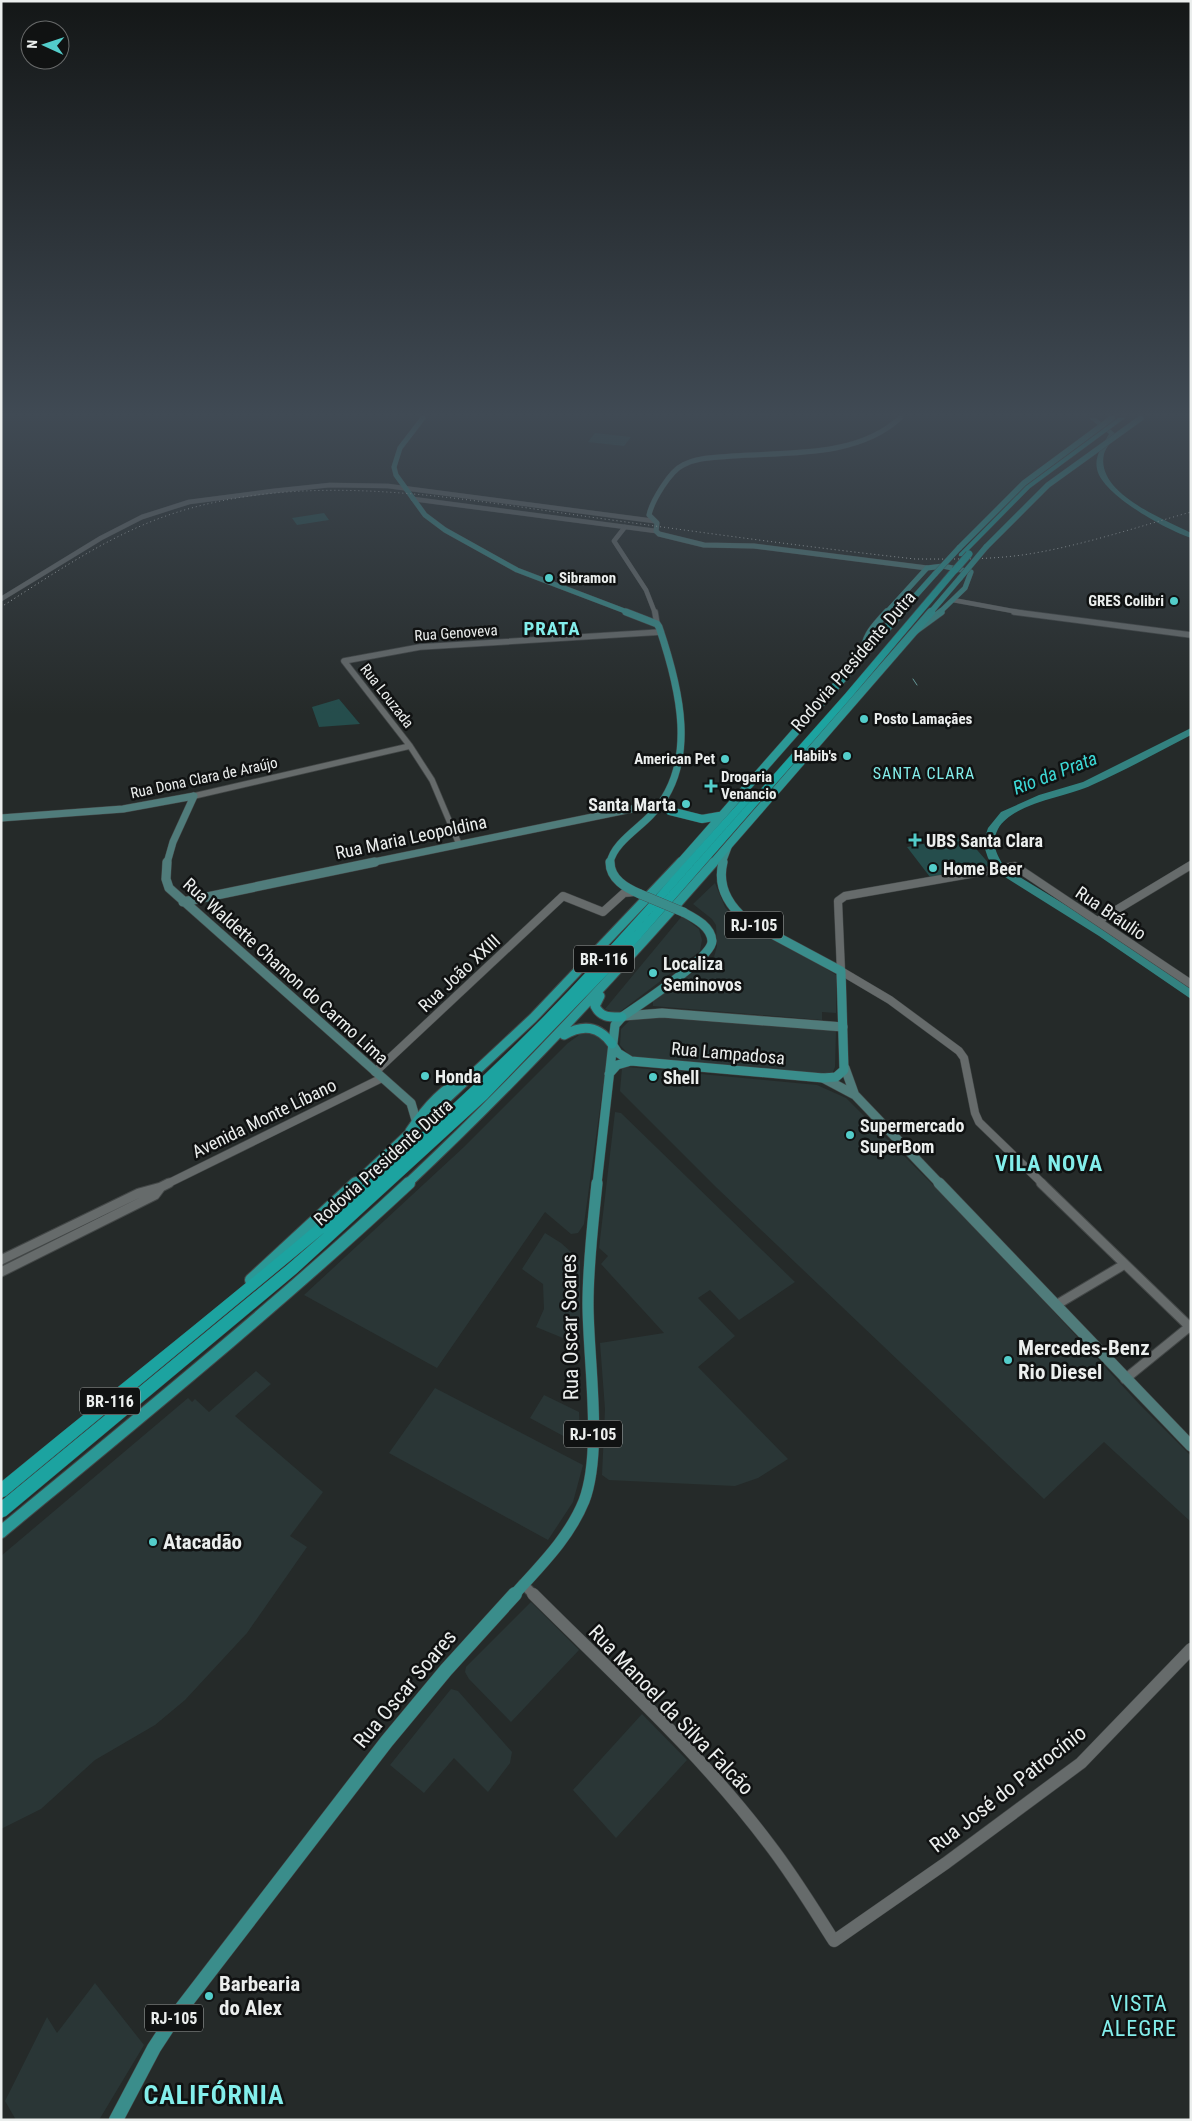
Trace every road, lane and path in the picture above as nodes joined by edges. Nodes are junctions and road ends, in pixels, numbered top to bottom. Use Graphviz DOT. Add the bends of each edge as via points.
graph roads {
  1 [pos="144,517"];
  2 [pos="427,517"];
  3 [pos="549,517"];
  4 [pos="624,517"];
  5 [pos="650,517"];
  6 [pos="994,517"];
  7 [pos="1003,517"];
  8 [pos="1020,517"];
  9 [pos="654,521"];
  10 [pos="625,527"];
  11 [pos="656,531"];
  12 [pos="963,552"];
  13 [pos="923,569"];
  14 [pos="955,572"];
  15 [pos="972,572"];
  16 [pos="1,599"];
  17 [pos="953,600"];
  18 [pos="657,624"];
  19 [pos="661,632"];
  20 [pos="913,632"];
  21 [pos="1191,635"];
  22 [pos="864,654"];
  23 [pos="344,661"];
  24 [pos="410,746"];
  25 [pos="676,776"];
  26 [pos="194,796"];
  27 [pos="661,803"];
  28 [pos="646,808"];
  29 [pos="670,811"];
  30 [pos="654,812"];
  31 [pos="720,816"];
  32 [pos="1,818"];
  33 [pos="730,842"];
  34 [pos="459,844"];
  35 [pos="1191,866"];
  36 [pos="637,893"];
  37 [pos="183,902"];
  38 [pos="1098,921"];
  39 [pos="841,971"];
  40 [pos="1191,984"];
  41 [pos="605,986"];
  42 [pos="622,1017"];
  43 [pos="843,1027"];
  44 [pos="555,1041"];
  45 [pos="612,1044"];
  46 [pos="631,1061"];
  47 [pos="845,1068"];
  48 [pos="481,1069"];
  49 [pos="375,1072"];
  50 [pos="609,1074"];
  51 [pos="382,1078"];
  52 [pos="823,1078"];
  53 [pos="855,1095"];
  54 [pos="411,1103"];
  55 [pos="427,1106"];
  56 [pos="416,1120"];
  57 [pos="404,1140"];
  58 [pos="161,1187"];
  59 [pos="1,1260"];
  60 [pos="1125,1264"];
  61 [pos="1,1272"];
  62 [pos="1056,1305"];
  63 [pos="220,1310"];
  64 [pos="1190,1328"];
  65 [pos="1125,1379"];
  66 [pos="1191,1446"];
  67 [pos="1,1491"];
  68 [pos="1,1511"];
  69 [pos="1,1532"];
  70 [pos="523,1584"];
  71 [pos="1191,1649"];
  72 [pos="834,1942"];
  73 [pos="116,2120"];
  1 -- 16 [label="street" via="109,534"];
  2 -- 18 [label="main road" via="517,570"];
  3 -- 10 [label="street"];
  4 -- 9 [label="street"];
  5 -- 9 [label="main road"];
  6 -- 12 [label="highway, BR-116"];
  7 -- 12 [label="highway, Rodovia Presidente Dutra / BR-116"];
  8 -- 14 [label="highway, BR-116, bridge"];
  9 -- 11 [label="main road"];
  10 -- 11 [label="street"];
  10 -- 18 [label="street" via="614,541 644,586"];
  11 -- 13 [label="main road" via="668,538 704,545 754,546"];
  12 -- 14 [label="highway, Rodovia Presidente Dutra / BR-116, bridge"];
  12 -- 22 [label="highway, BR-116, bridge" via="935,574"];
  13 -- 15 [label="main road" via="943,566"];
  13 -- 22 [label="main road" via="870,631 864,642"];
  14 -- 20 [label="highway, BR-116"];
  14 -- 63 [label="highway, Rodovia Presidente Dutra / BR-116" via="552,1015 463,1101 359,1194"];
  14 -- 68 [label="highway, Rodovia Presidente Dutra / BR-116" via="622,954 490,1090 292,1269"];
  15 -- 17 [label="main road"];
  17 -- 20 [label="main road" via="937,618"];
  17 -- 21 [label="street" via="1012,612"];
  18 -- 19 [label="main road, RJ-105"];
  19 -- 23 [label="street, Rua Genoveva" via="420,647"];
  19 -- 25 [label="main road, RJ-105" via="670,659 680,734"];
  20 -- 33 [label="highway, BR-116"];
  22 -- 31 [label="highway, BR-116"];
  23 -- 24 [label="street, Rua Louzada"];
  24 -- 26 [label="street, Rua Dona Clara de Araújo"];
  24 -- 34 [label="street, Rua Louzada" via="440,794"];
  25 -- 27 [label="main road, RJ-105" via="669,794"];
  25 -- 29 [label="main road, RJ-105" via="677,788 667,805"];
  26 -- 32 [label="main road, Rua Dona Clara de Araújo" via="122,809"];
  26 -- 37 [label="main road, Rua Waldette Chamon do Carmo Lima" via="165,873 167,885"];
  27 -- 28 [label="main road, Rua Maria Leopoldina"];
  27 -- 30 [label="main road, RJ-105"];
  28 -- 30 [label="main road"];
  28 -- 34 [label="main road, Rua Maria Leopoldina"];
  29 -- 30 [label="main road"];
  29 -- 31 [label="highway" via="702,819"];
  30 -- 36 [label="main road, RJ-105" via="615,850 610,859 613,877"];
  31 -- 48 [label="highway, BR-116" via="572,979"];
  33 -- 39 [label="main road, RJ-105" via="722,859 720,874 734,910 746,920"];
  33 -- 41 [label="highway, BR-116"];
  34 -- 37 [label="main road, Rua Maria Leopoldina"];
  35 -- 38 [label="street"];
  36 -- 42 [label="main road, RJ-105, bridge" via="700,920 712,940 709,950 699,961"];
  36 -- 49 [label="street, Rua João XXIII" via="624,893 603,912 563,896"];
  37 -- 49 [label="main road, Rua Waldette Chamon do Carmo Lima"];
  38 -- 39 [label="street, Rua Bráulio" via="1015,866 851,895 839,899"];
  38 -- 40 [label="street, Rua Bráulio"];
  39 -- 43 [label="main road"];
  39 -- 60 [label="street" via="890,1000 959,1050 964,1058 979,1122"];
  41 -- 42 [label="highway" via="597,1000 596,1010 604,1017"];
  41 -- 44 [label="highway, BR-116"];
  42 -- 43 [label="main road" via="662,1013"];
  42 -- 45 [label="main road, Rua Oscar Soares / RJ-105" via="614,1028"];
  43 -- 47 [label="main road"];
  44 -- 45 [label="highway" via="575,1029 592,1028 603,1032"];
  44 -- 69 [label="highway, BR-116" via="357,1231"];
  45 -- 46 [label="main road" via="618,1053"];
  45 -- 50 [label="main road, Rua Oscar Soares / RJ-105"];
  46 -- 50 [label="main road" via="617,1065"];
  46 -- 52 [label="main road, Rua Lampadosa"];
  47 -- 52 [label="main road, Rua Lampadosa" via="838,1076"];
  47 -- 53 [label="main road"];
  48 -- 55 [label="highway" via="448,1086"];
  48 -- 57 [label="highway, BR-116"];
  49 -- 51 [label="main road, Rua Waldette Chamon do Carmo Lima"];
  50 -- 70 [label="main road, Rua Oscar Soares / RJ-105" via="589,1257 593,1428 589,1479 584,1500 568,1530"];
  51 -- 54 [label="main road, Rua Waldette Chamon do Carmo Lima"];
  51 -- 58 [label="street, Avenida Monte Líbano"];
  52 -- 53 [label="main road"];
  53 -- 62 [label="main road"];
  54 -- 55 [label="main road"];
  54 -- 56 [label="main road"];
  55 -- 56 [label="highway"];
  56 -- 57 [label="highway"];
  57 -- 63 [label="highway, BR-116"];
  58 -- 59 [label="street, Avenida Monte Líbano" via="139,1193"];
  58 -- 61 [label="street, Avenida Monte Líbano" via="154,1195"];
  60 -- 62 [label="street"];
  60 -- 64 [label="street"];
  62 -- 65 [label="main road"];
  63 -- 67 [label="highway, Rodovia Presidente Dutra / BR-116"];
  64 -- 65 [label="street"];
  65 -- 66 [label="main road"];
  70 -- 72 [label="street, Rua Manoel da Silva Falcão" via="700,1762 789,1868"];
  70 -- 73 [label="main road, Rua Oscar Soares / RJ-105" via="426,1694 316,1831 171,2022"];
  71 -- 72 [label="street, Rua José do Patrocínio" via="1080,1763 954,1858"];
}
